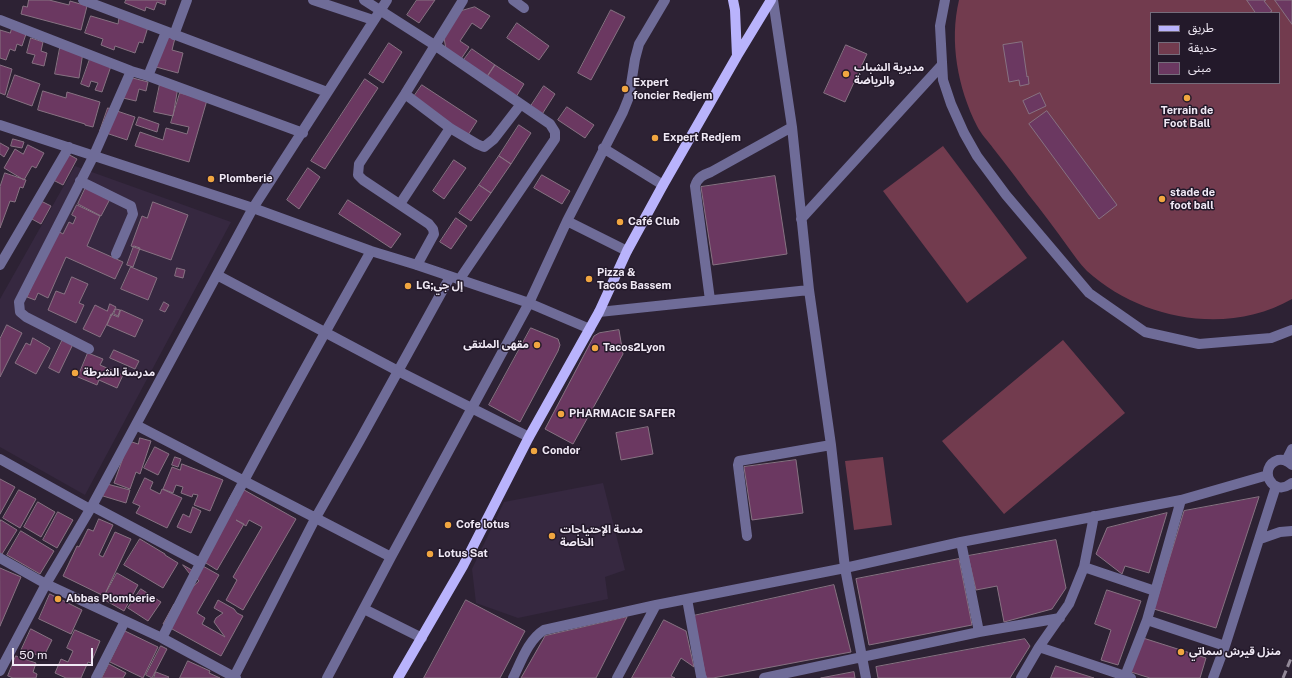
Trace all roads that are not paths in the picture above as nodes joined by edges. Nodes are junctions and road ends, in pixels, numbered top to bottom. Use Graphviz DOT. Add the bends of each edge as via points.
graph roads {
  1 [pos="83,0"];
  2 [pos="187,0"];
  3 [pos="313,0"];
  4 [pos="364,0"];
  5 [pos="387,0"];
  6 [pos="463,0"];
  7 [pos="513,0"];
  8 [pos="665,0"];
  9 [pos="733,0"];
  10 [pos="772,0"];
  11 [pos="945,0"];
  12 [pos="524,8"];
  13 [pos="380,11"];
  14 [pos="0,20"];
  15 [pos="373,20"];
  16 [pos="170,33"];
  17 [pos="436,46"];
  18 [pos="737,56"];
  19 [pos="941,66"];
  20 [pos="131,71"];
  21 [pos="148,76"];
  22 [pos="327,92"];
  23 [pos="406,94"];
  24 [pos="521,104"];
  25 [pos="0,125"];
  26 [pos="792,127"];
  27 [pos="450,128"];
  28 [pos="303,133"];
  29 [pos="69,147"];
  30 [pos="604,148"];
  31 [pos="94,155"];
  32 [pos="80,181"];
  33 [pos="663,186"];
  34 [pos="400,204"];
  35 [pos="253,208"];
  36 [pos="801,219"];
  37 [pos="566,222"];
  38 [pos="371,251"];
  39 [pos="627,251"];
  40 [pos="116,254"];
  41 [pos="0,265"];
  42 [pos="417,265"];
  43 [pos="218,275"];
  44 [pos="454,278"];
  45 [pos="809,290"];
  46 [pos="710,300"];
  47 [pos="529,303"];
  48 [pos="599,312"];
  49 [pos="590,329"];
  50 [pos="1292,330"];
  51 [pos="325,332"];
  52 [pos="89,349"];
  53 [pos="398,371"];
  54 [pos="472,409"];
  55 [pos="136,425"];
  56 [pos="529,437"];
  57 [pos="831,445"];
  58 [pos="1292,449"];
  59 [pos="0,459"];
  60 [pos="1289,463"];
  61 [pos="1268,475"];
  62 [pos="244,481"];
  63 [pos="1292,483"];
  64 [pos="1276,486"];
  65 [pos="1181,500"];
  66 [pos="91,507"];
  67 [pos="1094,516"];
  68 [pos="315,519"];
  69 [pos="1292,532"];
  70 [pos="747,536"];
  71 [pos="1260,539"];
  72 [pos="961,542"];
  73 [pos="391,557"];
  74 [pos="0,558"];
  75 [pos="200,563"];
  76 [pos="1084,567"];
  77 [pos="845,568"];
  78 [pos="46,584"];
  79 [pos="1155,591"];
  80 [pos="687,599"];
  81 [pos="656,605"];
  82 [pos="364,609"];
  83 [pos="1060,618"];
  84 [pos="1147,620"];
  85 [pos="125,621"];
  86 [pos="979,632"];
  87 [pos="162,638"];
  88 [pos="422,638"];
  89 [pos="1039,646"];
  90 [pos="1225,646"];
  91 [pos="4,656"];
  92 [pos="861,656"];
  93 [pos="0,671"];
  94 [pos="770,677"];
  95 [pos="1128,677"];
  96 [pos="96,678"];
  97 [pos="235,678"];
  98 [pos="327,678"];
  99 [pos="398,678"];
  100 [pos="513,678"];
  101 [pos="617,678"];
  102 [pos="702,678"];
  103 [pos="866,678"];
  104 [pos="1021,678"];
  105 [pos="1213,678"];
  1 -- 16 [label="street"];
  2 -- 16 [label="street"];
  3 -- 15 [label="street"];
  4 -- 13 [label="street"];
  5 -- 13 [label="street"];
  6 -- 17 [label="street"];
  7 -- 12 [label="street"];
  8 -- 30 [label="street" via="639,44 630,97"];
  9 -- 18 [label="main road"];
  10 -- 18 [label="main road"];
  10 -- 26 [label="street"];
  11 -- 19 [label="street" via="940,26"];
  13 -- 15 [label="street"];
  13 -- 17 [label="street"];
  14 -- 20 [label="street"];
  15 -- 22 [label="street"];
  16 -- 21 [label="street"];
  16 -- 22 [label="street"];
  17 -- 23 [label="street"];
  17 -- 24 [label="street"];
  18 -- 33 [label="main road"];
  19 -- 36 [label="street"];
  19 -- 50 [label="street" via="951,104 977,156 1006,195 1089,293 1145,332 1199,344 1271,338"];
  20 -- 21 [label="street"];
  20 -- 31 [label="street"];
  21 -- 28 [label="street"];
  22 -- 28 [label="street"];
  23 -- 27 [label="street"];
  23 -- 34 [label="street" via="359,164 357,171 364,180"];
  24 -- 27 [label="street" via="494,139 484,147"];
  24 -- 44 [label="street" via="550,124 555,132 555,139"];
  25 -- 29 [label="street"];
  26 -- 36 [label="street"];
  26 -- 46 [label="street" via="697,180 695,186"];
  27 -- 34 [label="street"];
  28 -- 35 [label="street"];
  29 -- 31 [label="street"];
  29 -- 41 [label="street"];
  30 -- 33 [label="street"];
  30 -- 37 [label="street"];
  31 -- 32 [label="street"];
  31 -- 35 [label="street"];
  32 -- 40 [label="street" via="131,206 133,214"];
  32 -- 52 [label="street" via="19,302 20,312 26,317"];
  33 -- 39 [label="main road"];
  34 -- 42 [label="street" via="433,229 434,234"];
  35 -- 38 [label="street"];
  35 -- 43 [label="street"];
  36 -- 45 [label="street"];
  37 -- 39 [label="street"];
  37 -- 47 [label="street"];
  38 -- 42 [label="street"];
  38 -- 51 [label="street"];
  39 -- 48 [label="main road"];
  42 -- 44 [label="street"];
  43 -- 51 [label="street"];
  43 -- 55 [label="street"];
  44 -- 47 [label="street"];
  44 -- 53 [label="street"];
  45 -- 46 [label="street"];
  45 -- 57 [label="street"];
  46 -- 48 [label="street"];
  47 -- 49 [label="street"];
  47 -- 54 [label="street"];
  48 -- 49 [label="main road"];
  49 -- 56 [label="main road"];
  51 -- 53 [label="street"];
  51 -- 62 [label="street"];
  53 -- 54 [label="street"];
  53 -- 68 [label="street"];
  54 -- 56 [label="street"];
  54 -- 73 [label="street"];
  55 -- 62 [label="street"];
  55 -- 66 [label="street"];
  56 -- 88 [label="main road" via="463,566"];
  57 -- 70 [label="street" via="740,461 738,465"];
  57 -- 77 [label="street"];
  58 -- 60 [label="street"];
  59 -- 66 [label="street"];
  60 -- 61 [label="street" via="1282,460 1273,463"];
  61 -- 64 [label="street"];
  61 -- 65 [label="street"];
  62 -- 68 [label="street"];
  62 -- 75 [label="street"];
  63 -- 64 [label="street" via="1284,487"];
  64 -- 71 [label="street"];
  65 -- 67 [label="street"];
  65 -- 79 [label="street"];
  66 -- 75 [label="street"];
  66 -- 78 [label="street"];
  67 -- 72 [label="street"];
  67 -- 76 [label="street"];
  68 -- 73 [label="street"];
  68 -- 97 [label="street"];
  69 -- 71 [label="street" via="1280,532"];
  71 -- 90 [label="street"];
  72 -- 77 [label="street"];
  72 -- 86 [label="street"];
  73 -- 82 [label="street"];
  74 -- 78 [label="street"];
  75 -- 87 [label="street"];
  76 -- 79 [label="street"];
  76 -- 83 [label="street" via="1069,604"];
  77 -- 80 [label="street"];
  77 -- 92 [label="street"];
  78 -- 85 [label="street"];
  78 -- 91 [label="street"];
  79 -- 84 [label="street"];
  80 -- 81 [label="street"];
  80 -- 102 [label="street"];
  81 -- 100 [label="street" via="544,630 532,642"];
  81 -- 101 [label="street"];
  82 -- 88 [label="street"];
  82 -- 98 [label="street"];
  83 -- 86 [label="street"];
  83 -- 89 [label="street"];
  84 -- 90 [label="street"];
  84 -- 95 [label="street"];
  85 -- 87 [label="street"];
  85 -- 96 [label="street"];
  86 -- 92 [label="street"];
  87 -- 97 [label="street"];
  88 -- 99 [label="main road"];
  89 -- 95 [label="street"];
  89 -- 104 [label="street"];
  90 -- 105 [label="street"];
  91 -- 93 [label="street"];
  92 -- 94 [label="street"];
  92 -- 103 [label="street"];
}
